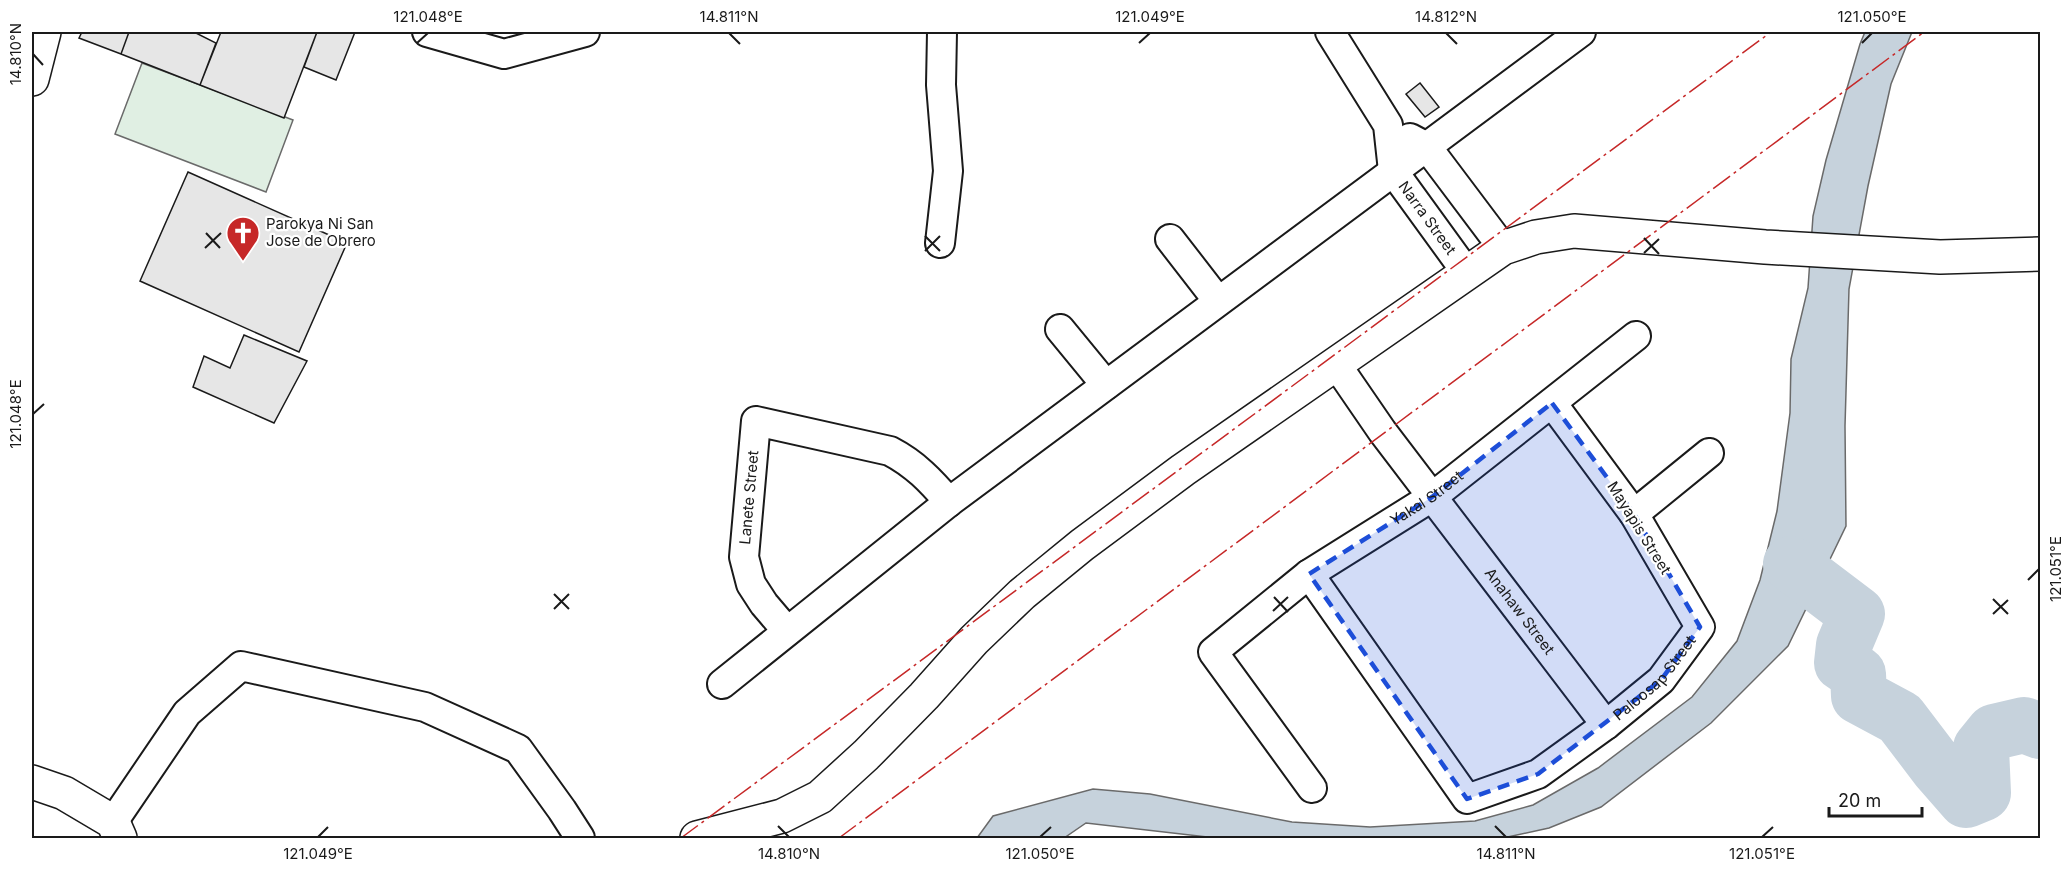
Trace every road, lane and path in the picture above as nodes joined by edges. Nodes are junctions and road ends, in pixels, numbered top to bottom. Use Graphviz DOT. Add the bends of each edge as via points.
graph roads {
  1 [pos="44,32"];
  2 [pos="427,32"];
  3 [pos="585,32"];
  4 [pos="942,32"];
  5 [pos="1581,32"];
  6 [pos="1340,35"];
  7 [pos="32,79"];
  8 [pos="1388,125"];
  9 [pos="1427,147"];
  10 [pos="1393,171"];
  11 [pos="1451,178"];
  12 [pos="1416,203"];
  13 [pos="1170,239"];
  14 [pos="940,243"];
  15 [pos="1503,248"];
  16 [pos="2040,254"];
  17 [pos="1467,273"];
  18 [pos="1218,301"];
  19 [pos="1060,329"];
  20 [pos="1636,336"];
  21 [pos="1336,364"];
  22 [pos="1106,385"];
  23 [pos="1552,404"];
  24 [pos="1709,453"];
  25 [pos="1432,497"];
  26 [pos="949,502"];
  27 [pos="1634,514"];
  28 [pos="1310,574"];
  29 [pos="1700,627"];
  30 [pos="787,632"];
  31 [pos="722,684"];
  32 [pos="1606,726"];
  33 [pos="32,782"];
  34 [pos="1312,788"];
  35 [pos="117,830"];
  36 [pos="580,838"];
  37 [pos="697,838"];
  1 -- 7 [label="street"];
  2 -- 3 [label="street" via="504,54"];
  4 -- 14 [label="street" via="941,85 948,171"];
  5 -- 9 [label="street"];
  6 -- 8 [label="street, Narra Street"];
  8 -- 9 [label="street, Narra Street"];
  8 -- 10 [label="street, Narra Street"];
  9 -- 10 [label="street"];
  9 -- 11 [label="street, Narra Street"];
  10 -- 12 [label="street, Narra Street"];
  10 -- 18 [label="street"];
  11 -- 12 [label="street"];
  11 -- 15 [label="street, Narra Street"];
  12 -- 17 [label="street, Narra Street"];
  13 -- 18 [label="street"];
  15 -- 16 [label="street" via="1536,237 1574,231 1940,257"];
  15 -- 17 [label="street"];
  17 -- 21 [label="street"];
  18 -- 22 [label="street"];
  19 -- 22 [label="street"];
  20 -- 23 [label="street, Yakal Street"];
  21 -- 25 [label="street, Anahaw Street"];
  21 -- 37 [label="street" via="1183,470 1031,587 820,797 782,816"];
  22 -- 26 [label="street"];
  23 -- 25 [label="street, Yakal Street"];
  23 -- 27 [label="street, Mayapis Street"];
  24 -- 27 [label="street"];
  25 -- 28 [label="street, Yakal Street"];
  25 -- 32 [label="street, Anahaw Street"];
  26 -- 30 [label="street"];
  26 -- 30 [label="street, Lanete Street" via="924,473 890,451 756,421 744,557 751,584"];
  27 -- 29 [label="street, Mayapis Street"];
  28 -- 32 [label="street, Paloosap Street" via="1467,799 1538,774"];
  28 -- 34 [label="street, Yakal Street" via="1213,652"];
  29 -- 32 [label="street, Paloosap Street" via="1661,680"];
  30 -- 31 [label="street"];
  33 -- 35 [label="street" via="64,793"];
  35 -- 36 [label="street" via="187,713 241,666 425,707 518,749"];
}
